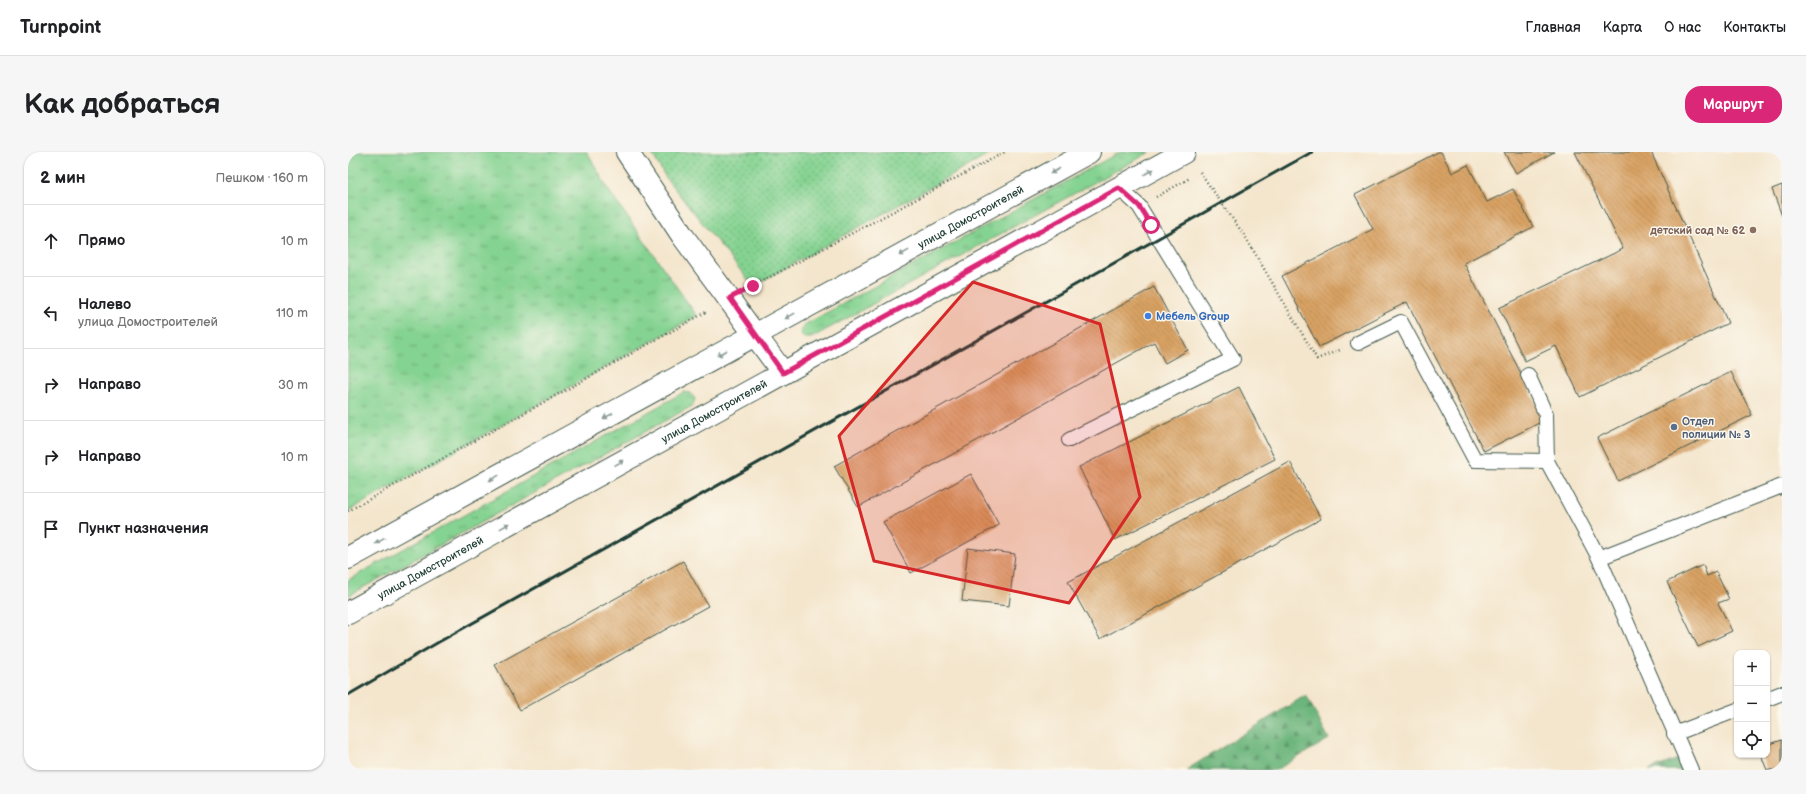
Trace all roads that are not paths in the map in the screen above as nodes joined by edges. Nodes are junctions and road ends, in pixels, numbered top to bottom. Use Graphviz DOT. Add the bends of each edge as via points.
graph roads {
  1 [pos="627,152"];
  2 [pos="1089,152"];
  3 [pos="1184,152"];
  4 [pos="1119,188"];
  5 [pos="756,334"];
  6 [pos="1358,343"];
  7 [pos="783,373"];
  8 [pos="1528,375"];
  9 [pos="1069,440"];
  10 [pos="1547,461"];
  11 [pos="1782,486"];
  12 [pos="348,558"];
  13 [pos="1599,558"];
  14 [pos="348,613"];
  15 [pos="1782,693"];
  16 [pos="1770,698"];
  17 [pos="1734,711"];
  18 [pos="1674,734"];
  19 [pos="1691,770"];
  1 -- 5 [label="main road" via="682,235"];
  2 -- 5 [label="main road, улица Домостроителей, one-way"];
  4 -- 3 [label="main road, улица Домостроителей, one-way"];
  4 -- 7 [label="main road, улица Домостроителей"];
  4 -- 9 [label="lane" via="1139,206 1233,359"];
  5 -- 7 [label="main road"];
  5 -- 12 [label="main road, улица Домостроителей, one-way"];
  6 -- 10 [label="lane" via="1400,322 1475,460"];
  14 -- 7 [label="main road, улица Домостроителей, one-way"];
  8 -- 10 [label="lane" via="1546,415"];
  10 -- 13 [label="lane"];
  11 -- 13 [label="lane"];
  13 -- 18 [label="lane"];
  15 -- 16 [label="lane"];
  17 -- 18 [label="lane"];
  18 -- 19 [label="lane"];
}
